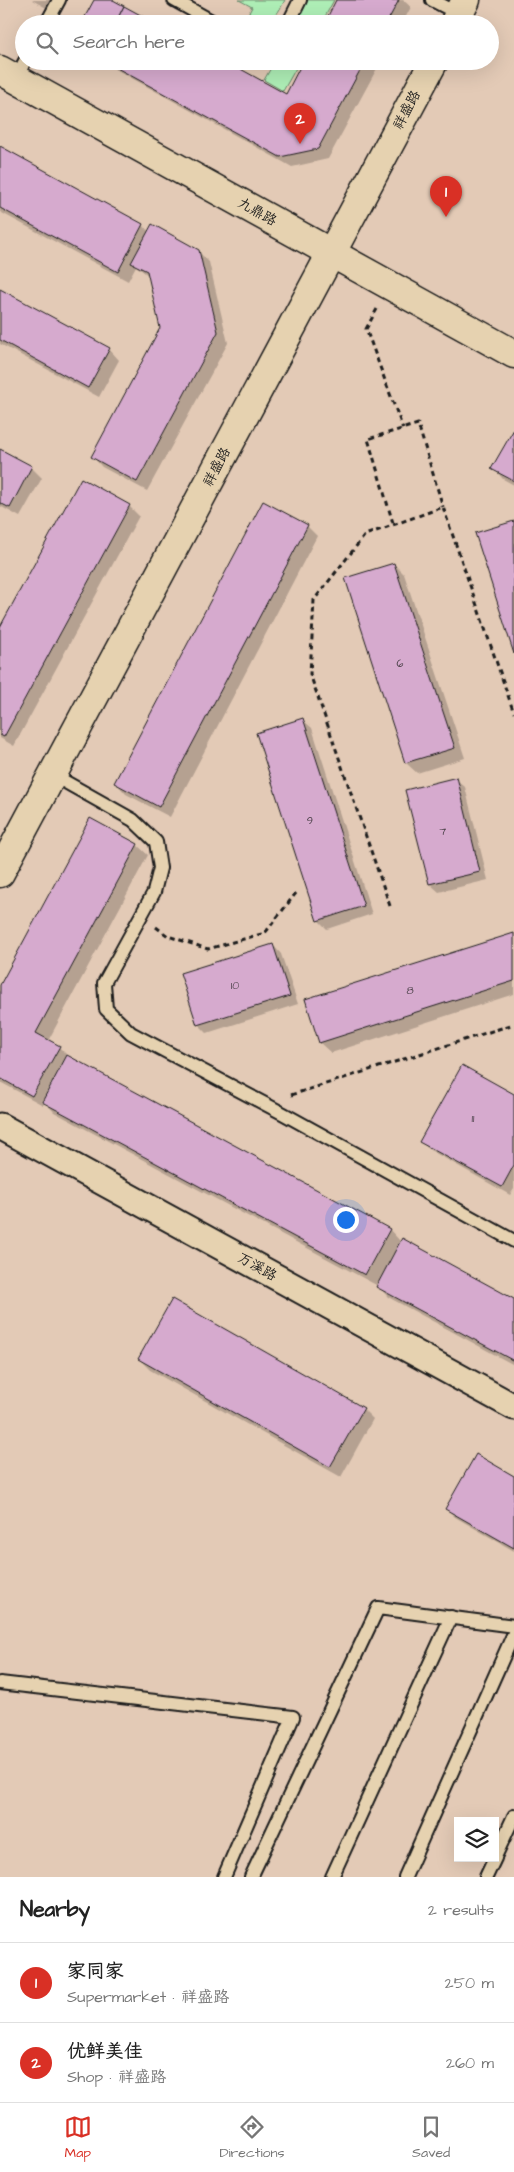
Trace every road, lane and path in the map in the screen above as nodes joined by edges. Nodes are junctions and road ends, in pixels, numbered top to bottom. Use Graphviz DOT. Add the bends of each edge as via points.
graph roads {
  1 [pos="59,0"];
  2 [pos="174,0"];
  3 [pos="300,0"];
  4 [pos="432,0"];
  5 [pos="459,13"];
  6 [pos="51,15"];
  7 [pos="201,15"];
  8 [pos="292,15"];
  9 [pos="14,70"];
  10 [pos="429,70"];
  11 [pos="331,253"];
  12 [pos="389,285"];
  13 [pos="514,354"];
  14 [pos="403,429"];
  15 [pos="443,507"];
  16 [pos="393,523"];
  17 [pos="514,713"];
  18 [pos="53,775"];
  19 [pos="0,873"];
  20 [pos="296,893"];
  21 [pos="390,906"];
  22 [pos="139,916"];
  23 [pos="514,1024"];
  24 [pos="264,1103"];
  25 [pos="0,1126"];
  26 [pos="514,1240"];
  27 [pos="514,1407"];
  28 [pos="451,1617"];
  29 [pos="514,1626"];
  30 [pos="514,1633"];
  31 [pos="0,1683"];
  32 [pos="514,1816"];
  33 [pos="499,1849"];
  34 [pos="493,1862"];
  35 [pos="224,1877"];
  36 [pos="251,1877"];
  37 [pos="332,1877"];
  38 [pos="405,1877"];
  39 [pos="486,1877"];
  1 -- 6 [label="lane"];
  2 -- 7 [label="lane"];
  3 -- 8 [label="lane"];
  4 -- 5 [label="lane"];
  9 -- 11 [label="street, 九鼎路"];
  10 -- 11 [label="street, 祥盛路"];
  11 -- 12 [label="street, 九鼎路"];
  11 -- 18 [label="street, 祥盛路"];
  12 -- 13 [label="street, 九鼎路"];
  12 -- 14 [label="path" via="366,329"];
  14 -- 15 [label="path" via="418,424"];
  14 -- 16 [label="path" via="368,439"];
  15 -- 16 [label="path"];
  15 -- 17 [label="path"];
  16 -- 21 [label="path" via="365,535 314,600 310,674"];
  18 -- 19 [label="street, 祥盛路"];
  18 -- 22 [label="lane" via="134,820 156,842 160,868 154,892"];
  20 -- 22 [label="path" via="265,933 208,949 168,936"];
  22 -- 24 [label="lane" via="104,983 106,1009 131,1033"];
  23 -- 24 [label="path"];
  24 -- 26 [label="lane"];
  25 -- 27 [label="street, 万溪路"];
  28 -- 29 [label="lane"];
  28 -- 36 [label="lane" via="378,1608"];
  28 -- 37 [label="lane"];
  30 -- 38 [label="lane"];
  31 -- 35 [label="lane" via="293,1717"];
  32 -- 33 [label="lane"];
  34 -- 39 [label="lane"];
}
